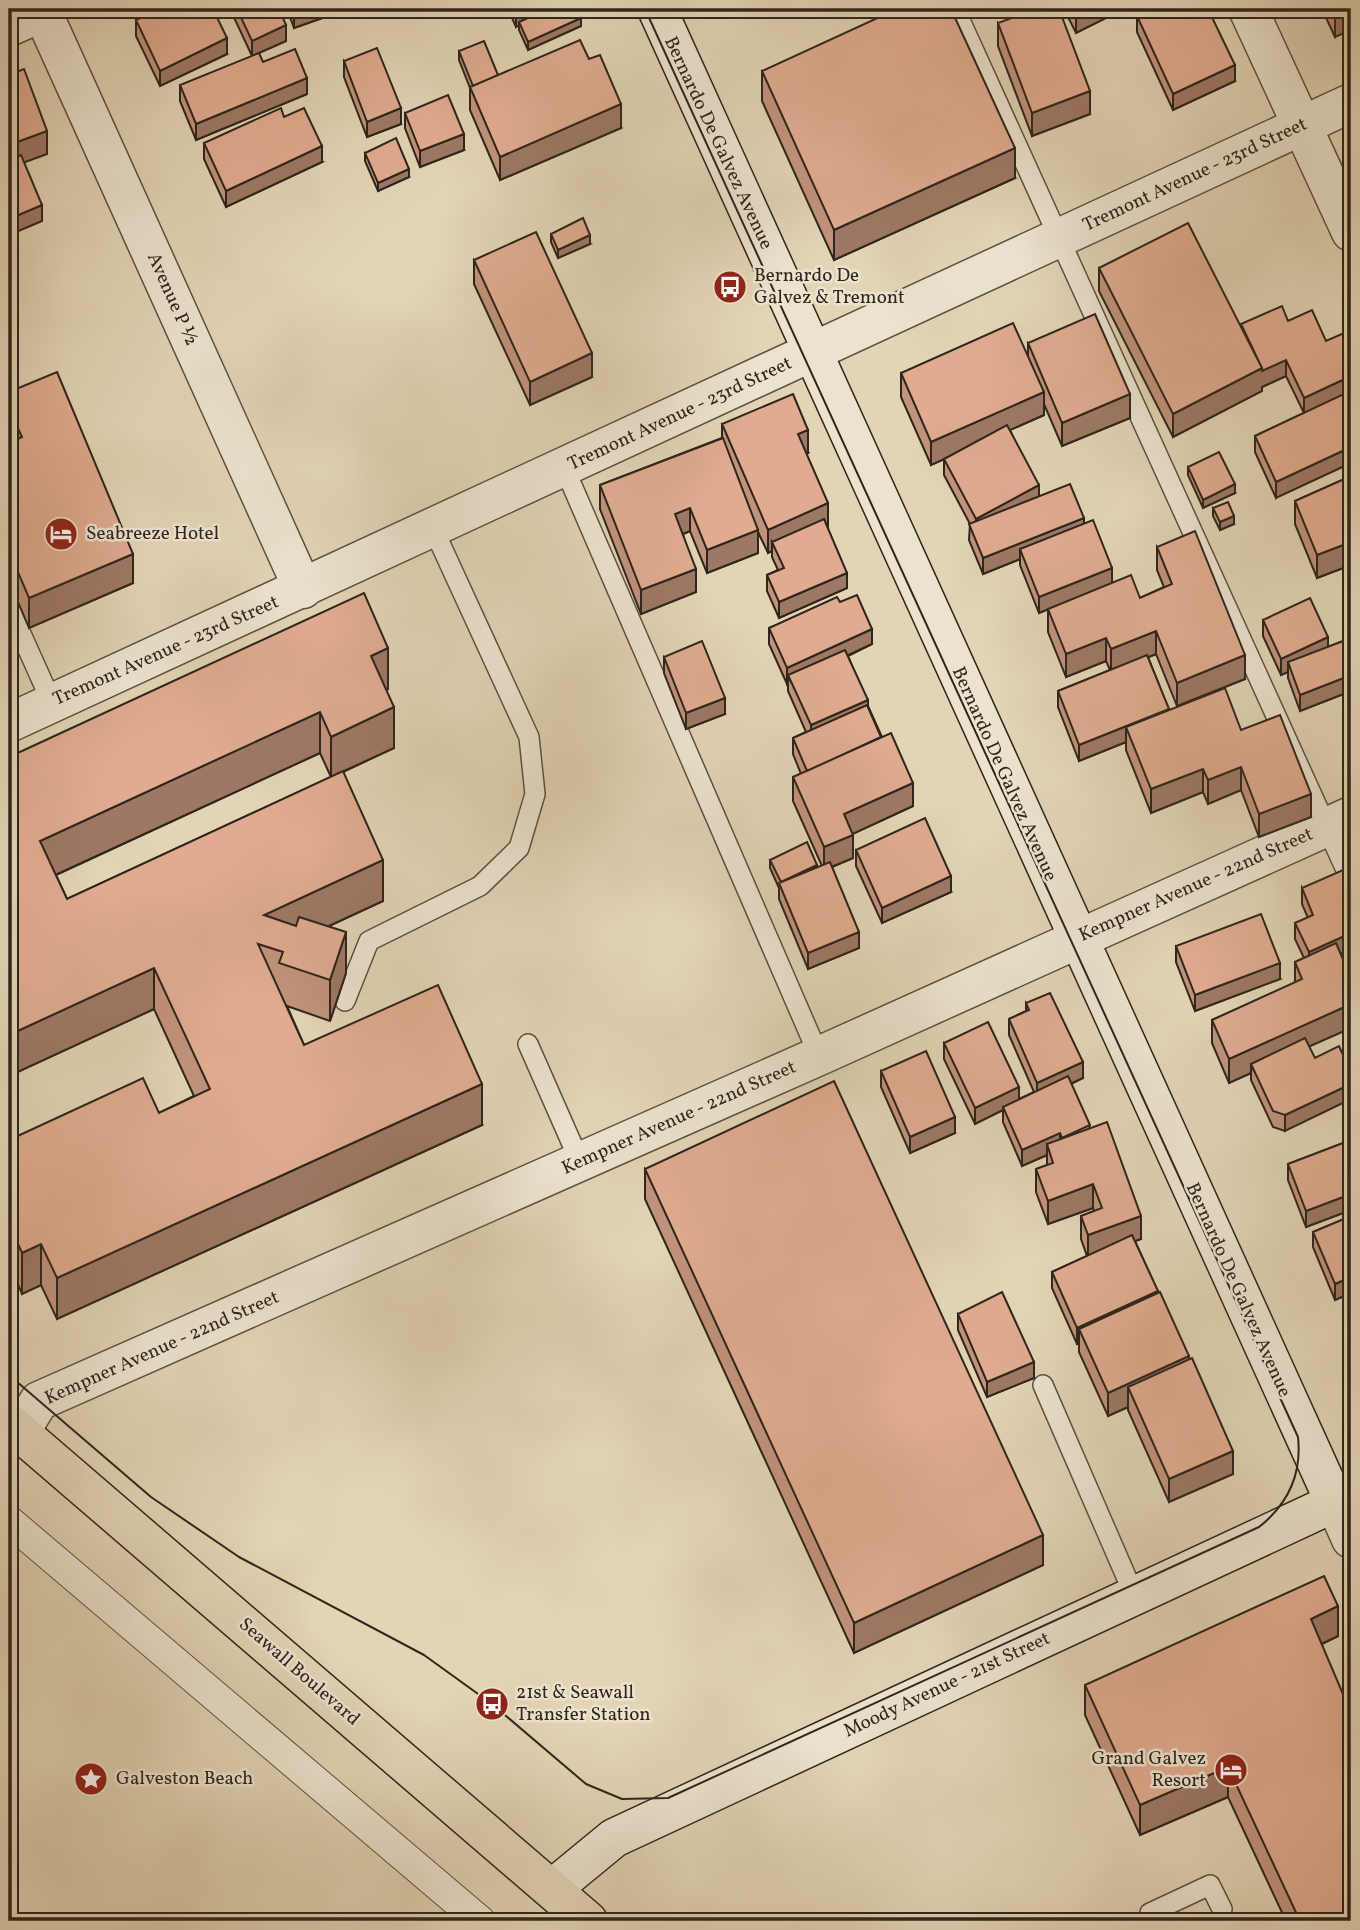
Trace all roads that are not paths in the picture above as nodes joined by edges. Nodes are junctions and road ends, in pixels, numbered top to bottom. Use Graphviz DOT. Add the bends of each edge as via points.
graph roads {
  1 [pos="657,9"];
  2 [pos="955,9"];
  3 [pos="1248,9"];
  4 [pos="35,14"];
  5 [pos="1351,103"];
  6 [pos="1301,126"];
  7 [pos="1351,232"];
  8 [pos="1060,238"];
  9 [pos="814,352"];
  10 [pos="564,467"];
  11 [pos="433,528"];
  12 [pos="303,589"];
  13 [pos="9,607"];
  14 [pos="52,703"];
  15 [pos="9,723"];
  16 [pos="1339,821"];
  17 [pos="1351,881"];
  18 [pos="1078,938"];
  19 [pos="345,1001"];
  20 [pos="528,1044"];
  21 [pos="819,1056"];
  22 [pos="580,1162"];
  23 [pos="1043,1385"];
  24 [pos="14,1428"];
  25 [pos="1343,1499"];
  26 [pos="9,1521"];
  27 [pos="1351,1539"];
  28 [pos="1135,1597"];
  29 [pos="552,1889"];
  30 [pos="1222,1909"];
  31 [pos="1150,1913"];
  32 [pos="480,1921"];
  33 [pos="588,1921"];
  1 -- 9 [label="street, Bernardo De Galvez Avenue"];
  2 -- 8 [label="lane"];
  3 -- 6 [label="street"];
  4 -- 12 [label="street, Avenue P ½"];
  5 -- 6 [label="street, Tremont Avenue - 23rd Street"];
  6 -- 7 [label="street"];
  6 -- 8 [label="street, Tremont Avenue - 23rd Street"];
  8 -- 9 [label="street, Tremont Avenue - 23rd Street"];
  8 -- 16 [label="lane"];
  9 -- 10 [label="street, Tremont Avenue - 23rd Street"];
  9 -- 18 [label="street, Bernardo De Galvez Avenue"];
  10 -- 11 [label="street, Tremont Avenue - 23rd Street"];
  10 -- 21 [label="lane"];
  11 -- 12 [label="street, Tremont Avenue - 23rd Street"];
  11 -- 19 [label="lane" via="529,737 536,794 519,848 480,886 369,941"];
  12 -- 14 [label="street, Tremont Avenue - 23rd Street"];
  13 -- 14 [label="lane"];
  14 -- 15 [label="street, Tremont Avenue - 23rd Street"];
  16 -- 17 [label="lane"];
  16 -- 18 [label="street, Kempner Avenue - 22nd Street"];
  18 -- 21 [label="street, Kempner Avenue - 22nd Street"];
  18 -- 25 [label="street, Bernardo De Galvez Avenue"];
  20 -- 22 [label="lane"];
  21 -- 22 [label="street, Kempner Avenue - 22nd Street"];
  22 -- 24 [label="street, Kempner Avenue - 22nd Street" via="39,1401"];
  23 -- 28 [label="lane"];
  24 -- 29 [label="main road, Seawall Boulevard"];
  25 -- 27 [label="street, Bernardo De Galvez Avenue"];
  25 -- 28 [label="street, Moody Avenue - 21st Street"];
  26 -- 32 [label="street"];
  28 -- 29 [label="street, Moody Avenue - 21st Street" via="614,1838"];
  29 -- 33 [label="main road, Seawall Boulevard"];
  30 -- 31 [label="lane" via="1210,1885"];
}
